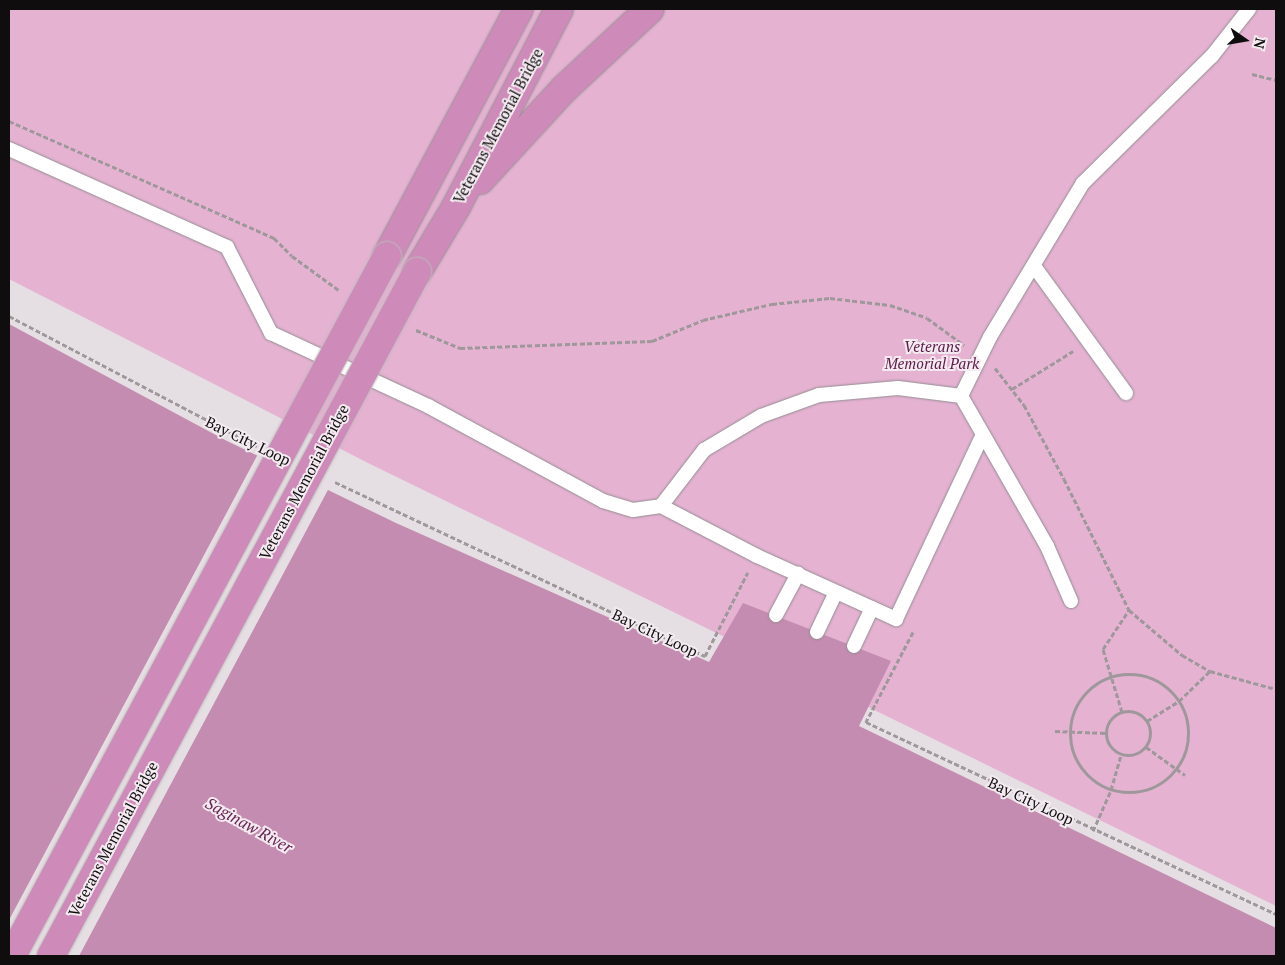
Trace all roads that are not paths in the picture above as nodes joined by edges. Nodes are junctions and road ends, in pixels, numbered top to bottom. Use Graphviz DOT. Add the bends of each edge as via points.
graph roads {
  1 [pos="519,9"];
  2 [pos="560,9"];
  3 [pos="650,9"];
  4 [pos="1249,9"];
  5 [pos="9,150"];
  6 [pos="456,207"];
  7 [pos="1034,266"];
  8 [pos="1126,393"];
  9 [pos="961,396"];
  10 [pos="982,436"];
  11 [pos="662,506"];
  12 [pos="798,574"];
  13 [pos="836,592"];
  14 [pos="1070,601"];
  15 [pos="872,608"];
  16 [pos="776,615"];
  17 [pos="817,632"];
  18 [pos="854,646"];
  19 [pos="12,956"];
  20 [pos="51,956"];
  1 -- 19 [label="highway, bridge"];
  2 -- 6 [label="highway, Veterans Memorial Bridge"];
  3 -- 6 [label="highway" via="564,89"];
  4 -- 7 [label="lane" via="1212,56 1082,183"];
  5 -- 11 [label="lane" via="227,247 271,333 428,406 603,501 633,510"];
  6 -- 20 [label="highway, Veterans Memorial Bridge, bridge" via="417,272"];
  7 -- 8 [label="lane"];
  7 -- 9 [label="lane" via="980,357"];
  9 -- 10 [label="lane"];
  9 -- 11 [label="lane" via="898,388 819,394 760,416 704,450"];
  10 -- 14 [label="lane" via="1043,539"];
  10 -- 15 [label="lane" via="896,619"];
  11 -- 12 [label="lane"];
  12 -- 13 [label="lane"];
  12 -- 16 [label="lane"];
  13 -- 15 [label="lane"];
  13 -- 17 [label="lane"];
  15 -- 18 [label="lane"];
}
